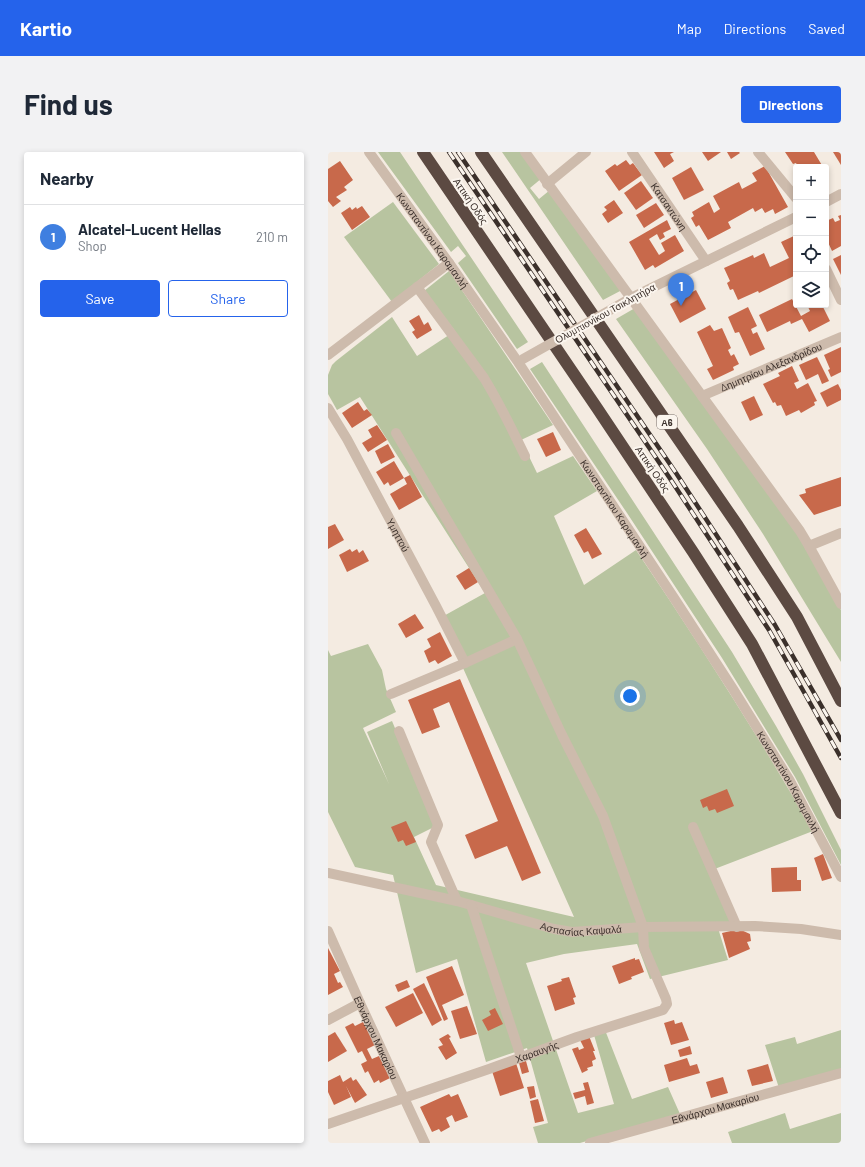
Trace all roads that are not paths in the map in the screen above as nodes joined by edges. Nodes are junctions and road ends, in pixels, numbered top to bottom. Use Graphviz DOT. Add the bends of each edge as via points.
graph roads {
  1 [pos="369,152"];
  2 [pos="422,152"];
  3 [pos="481,152"];
  4 [pos="525,152"];
  5 [pos="586,152"];
  6 [pos="632,152"];
  7 [pos="758,152"];
  8 [pos="547,184"];
  9 [pos="793,194"];
  10 [pos="841,194"];
  11 [pos="829,200"];
  12 [pos="793,218"];
  13 [pos="706,261"];
  14 [pos="449,262"];
  15 [pos="827,272"];
  16 [pos="417,287"];
  17 [pos="630,298"];
  18 [pos="841,300"];
  19 [pos="841,337"];
  20 [pos="328,355"];
  21 [pos="521,360"];
  22 [pos="702,396"];
  23 [pos="328,408"];
  24 [pos="396,433"];
  25 [pos="525,456"];
  26 [pos="841,533"];
  27 [pos="809,546"];
  28 [pos="841,604"];
  29 [pos="517,639"];
  30 [pos="465,663"];
  31 [pos="390,694"];
  32 [pos="841,701"];
  33 [pos="399,731"];
  34 [pos="841,813"];
  35 [pos="693,827"];
  36 [pos="328,873"];
  37 [pos="841,877"];
  38 [pos="457,901"];
  39 [pos="471,905"];
  40 [pos="643,927"];
  41 [pos="737,927"];
  42 [pos="328,931"];
  43 [pos="838,933"];
  44 [pos="360,1003"];
  45 [pos="328,1020"];
  46 [pos="521,1057"];
  47 [pos="841,1073"];
  48 [pos="404,1098"];
  49 [pos="328,1124"];
  50 [pos="425,1143"];
  51 [pos="590,1143"];
  1 -- 14 [label="street, Κωνσταντίνου Καραμανλή"];
  2 -- 34 [label="highway, Αττική Οδός" via="598,408 747,637"];
  3 -- 32 [label="highway, Α6" via="738,526 797,617"];
  4 -- 8 [label="street"];
  5 -- 8 [label="street"];
  6 -- 13 [label="street, Κατσαντώνη"];
  7 -- 9 [label="street"];
  8 -- 17 [label="street"];
  10 -- 11 [label="street"];
  12 -- 13 [label="street, Ολυμπιονίκου Τσικλητήρα"];
  13 -- 17 [label="street, Ολυμπιονίκου Τσικλητήρα"];
  14 -- 16 [label="street"];
  14 -- 21 [label="street, Κωνσταντίνου Καραμανλή"];
  15 -- 18 [label="street"];
  16 -- 20 [label="street"];
  16 -- 25 [label="street" via="484,378 501,406"];
  17 -- 21 [label="street, Ολυμπιονίκου Τσικλητήρα, bridge"];
  17 -- 22 [label="street"];
  19 -- 22 [label="street, Δημητρίου Αλεξανδρίδου"];
  21 -- 37 [label="street, Κωνσταντίνου Καραμανλή" via="733,689 790,782"];
  22 -- 27 [label="street"];
  23 -- 30 [label="street, Υμηττού" via="347,439"];
  24 -- 29 [label="street"];
  26 -- 27 [label="street"];
  27 -- 28 [label="street"];
  29 -- 30 [label="street"];
  29 -- 40 [label="street" via="603,816"];
  30 -- 31 [label="street"];
  33 -- 38 [label="street" via="438,825 431,842"];
  35 -- 41 [label="street"];
  36 -- 38 [label="street, Ασπασίας Καψαλά"];
  38 -- 39 [label="street, Ασπασίας Καψαλά"];
  39 -- 40 [label="street, Ασπασίας Καψαλά" via="572,932"];
  39 -- 46 [label="street"];
  40 -- 41 [label="street, Ασπασίας Καψαλά"];
  40 -- 46 [label="street, Χαραυγής" via="644,948 666,998 665,1008"];
  41 -- 43 [label="street, Ασπασίας Καψαλά" via="774,927"];
  42 -- 44 [label="street, Εθνάρχου Μακαρίου"];
  44 -- 45 [label="street"];
  44 -- 48 [label="street, Εθνάρχου Μακαρίου"];
  46 -- 48 [label="street, Χαραυγής"];
  47 -- 51 [label="street, Εθνάρχου Μακαρίου"];
  48 -- 49 [label="street, Χαραυγής"];
  48 -- 50 [label="street, Εθνάρχου Μακαρίου"];
}
